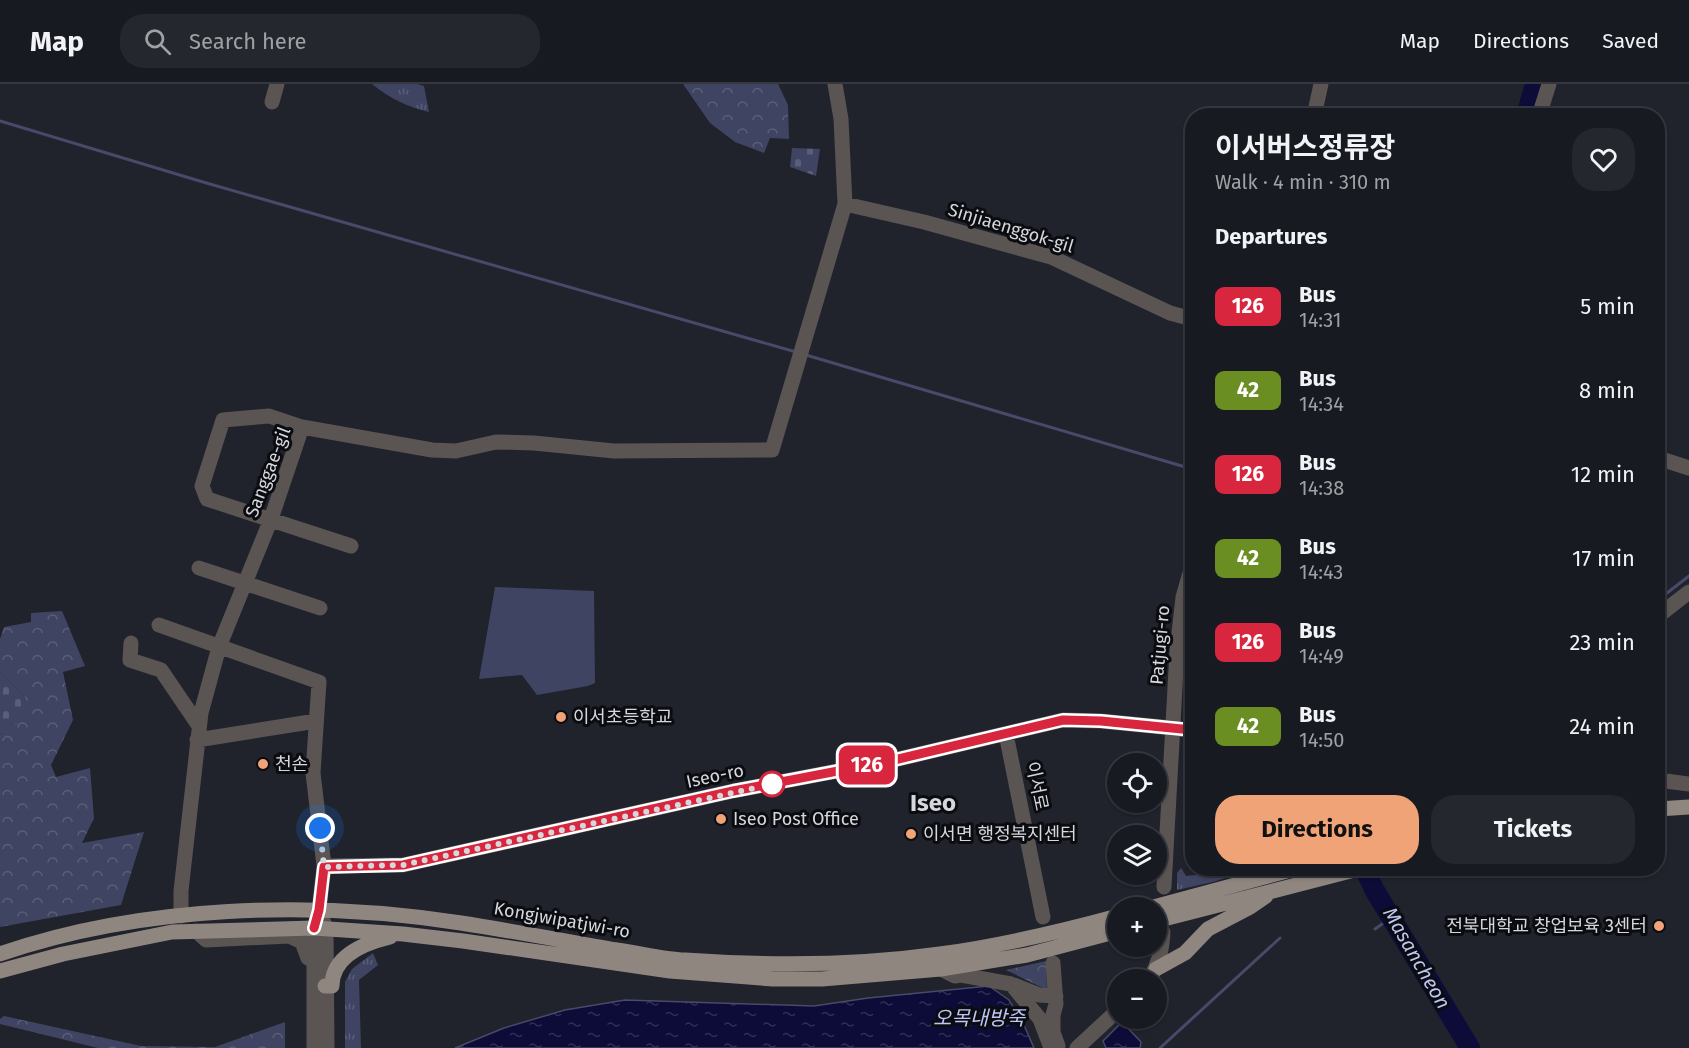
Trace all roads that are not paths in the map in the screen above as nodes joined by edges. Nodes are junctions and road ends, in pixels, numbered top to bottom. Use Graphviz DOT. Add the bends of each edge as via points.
graph roads {
  1 [pos="277,84"];
  2 [pos="835,84"];
  3 [pos="1321,84"];
  4 [pos="1549,84"];
  5 [pos="272,102"];
  6 [pos="1316,108"];
  7 [pos="1542,108"];
  8 [pos="846,204"];
  9 [pos="1185,317"];
  10 [pos="302,427"];
  11 [pos="1665,460"];
  12 [pos="1689,468"];
  13 [pos="271,519"];
  14 [pos="351,546"];
  15 [pos="199,568"];
  16 [pos="244,583"];
  17 [pos="1185,590"];
  18 [pos="1689,592"];
  19 [pos="320,608"];
  20 [pos="1665,611"];
  21 [pos="159,625"];
  22 [pos="131,643"];
  23 [pos="219,647"];
  24 [pos="316,721"];
  25 [pos="1174,729"];
  26 [pos="1185,730"];
  27 [pos="198,733"];
  28 [pos="1006,734"];
  29 [pos="1665,781"];
  30 [pos="1689,784"];
  31 [pos="1689,807"];
  32 [pos="1665,809"];
  33 [pos="1689,818"];
  34 [pos="1665,819"];
  35 [pos="324,867"];
  36 [pos="1268,876"];
  37 [pos="1329,876"];
  38 [pos="1164,887"];
  39 [pos="1273,890"];
  40 [pos="1167,903"];
  41 [pos="319,910"];
  42 [pos="181,916"];
  43 [pos="1043,917"];
  44 [pos="1107,919"];
  45 [pos="1167,924"];
  46 [pos="320,928"];
  47 [pos="196,931"];
  48 [pos="403,934"];
  49 [pos="1107,934"];
  50 [pos="0,954"];
  51 [pos="314,961"];
  52 [pos="1053,963"];
  53 [pos="941,969"];
  54 [pos="1160,969"];
  55 [pos="0,971"];
  56 [pos="1011,984"];
  57 [pos="326,986"];
  58 [pos="1056,1000"];
  59 [pos="1107,1020"];
  60 [pos="1055,1047"];
  61 [pos="314,1048"];
  62 [pos="327,1048"];
  63 [pos="1077,1048"];
  1 -- 5 [label="street"];
  2 -- 8 [label="street"];
  3 -- 6 [label="street"];
  4 -- 7 [label="street"];
  8 -- 9 [label="street, Sinjiaenggok-gil" via="1051,258"];
  8 -- 10 [label="street, Sanggae-gil" via="772,450 614,451 496,442 432,450"];
  10 -- 13 [label="street, Sanggae-gil"];
  10 -- 13 [label="street" via="269,416 223,420 202,486 207,499"];
  11 -- 12 [label="street"];
  13 -- 14 [label="street"];
  13 -- 16 [label="street, Sanggae-gil"];
  15 -- 16 [label="street"];
  16 -- 19 [label="street"];
  16 -- 23 [label="street, Sanggae-gil"];
  17 -- 25 [label="street, Patjugi-ro" via="1177,651"];
  18 -- 20 [label="street"];
  21 -- 23 [label="street"];
  22 -- 27 [label="street" via="130,660 161,670"];
  23 -- 24 [label="street" via="319,682"];
  23 -- 27 [label="street, Sanggae-gil"];
  24 -- 27 [label="street"];
  24 -- 35 [label="street" via="313,773"];
  25 -- 26 [label="street, Iseo-ro"];
  25 -- 28 [label="street, Iseo-ro" via="1063,720"];
  25 -- 38 [label="street, Patjugi-ro"];
  27 -- 42 [label="street, Sanggae-gil"];
  28 -- 35 [label="street, Iseo-ro" via="403,865"];
  28 -- 43 [label="street, 이서로"];
  29 -- 30 [label="street"];
  31 -- 32 [label="main road"];
  33 -- 34 [label="main road"];
  35 -- 41 [label="street"];
  36 -- 40 [label="main road"];
  37 -- 39 [label="main road"];
  39 -- 45 [label="main road"];
  39 -- 54 [label="main road" via="1261,901 1208,929 1185,953"];
  41 -- 42 [label="main road, Kongjwipatjwi-ro"];
  41 -- 44 [label="main road, Kongjwipatjwi-ro" via="461,923 681,960 769,964 941,954 1052,934"];
  41 -- 46 [label="street"];
  42 -- 50 [label="main road, Kongjwipatjwi-ro" via="83,931"];
  46 -- 47 [label="main road, Kongjwipatjwi-ro"];
  46 -- 48 [label="main road, Kongjwipatjwi-ro"];
  46 -- 51 [label="street"];
  46 -- 57 [label="street"];
  47 -- 51 [label="street" via="206,940 289,936 302,942 308,958"];
  47 -- 55 [label="main road, Kongjwipatjwi-ro" via="172,932 63,954"];
  48 -- 53 [label="main road, Kongjwipatjwi-ro" via="725,976 822,979"];
  48 -- 57 [label="main road" via="361,945 341,960 332,986"];
  49 -- 53 [label="main road, Kongjwipatjwi-ro" via="1027,955"];
  51 -- 61 [label="street"];
  52 -- 58 [label="street"];
  53 -- 56 [label="street" via="955,976"];
  56 -- 58 [label="street"];
  56 -- 60 [label="street" via="1040,1019"];
  57 -- 62 [label="street"];
  58 -- 60 [label="street"];
  59 -- 63 [label="street"];
}
